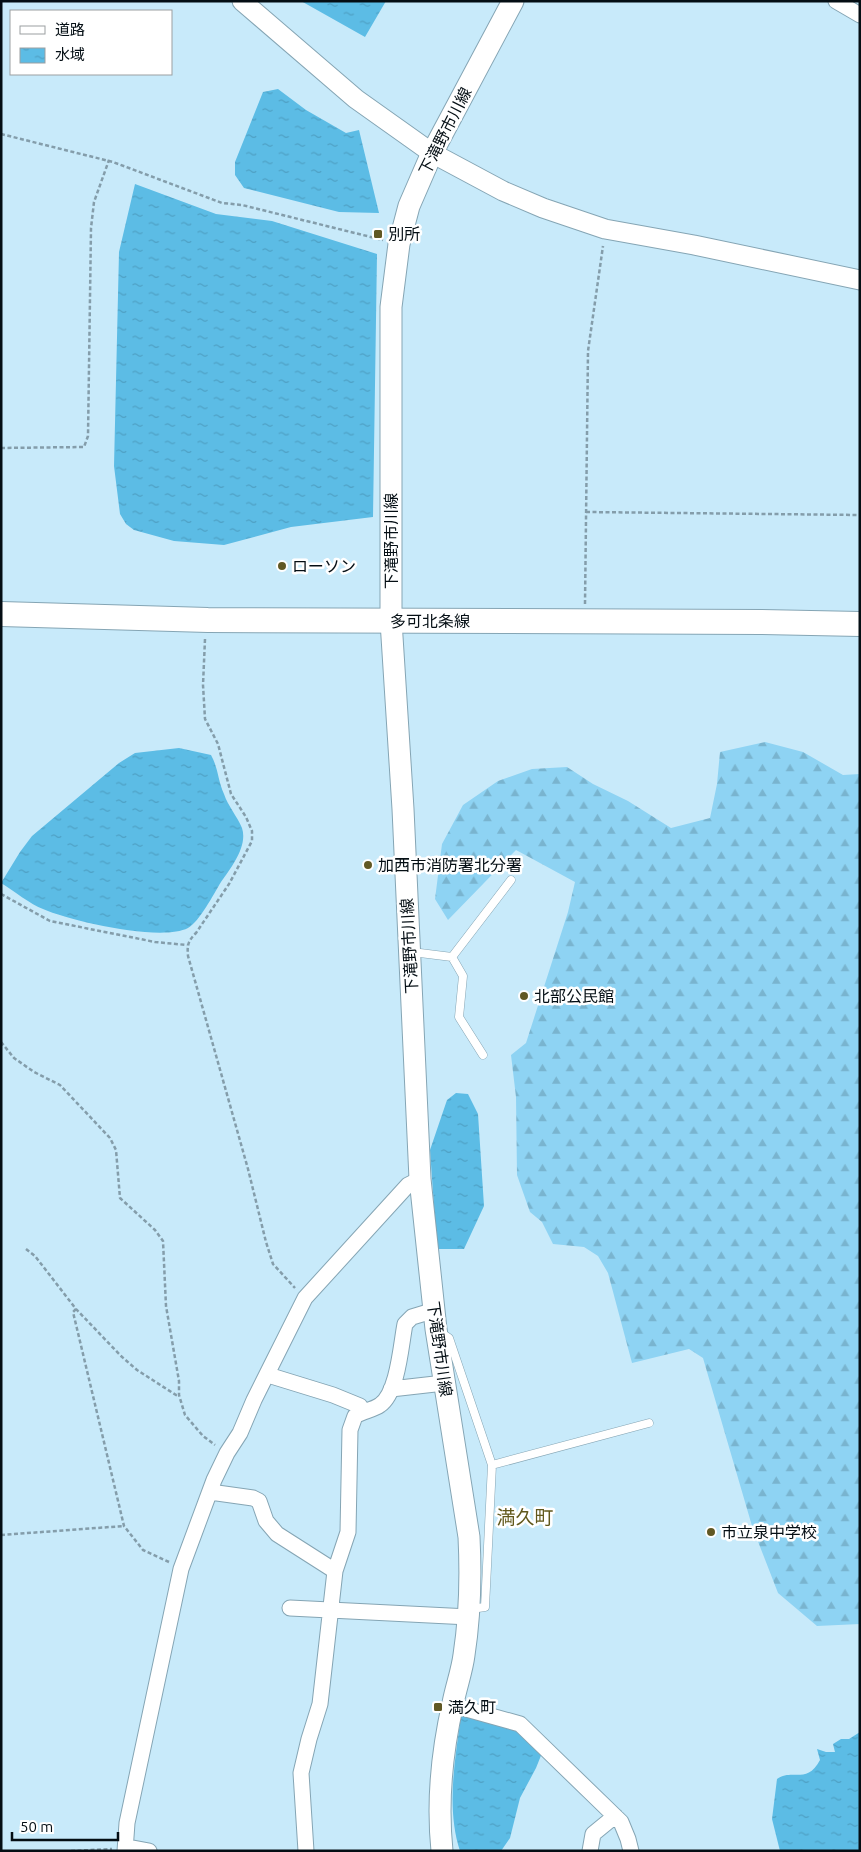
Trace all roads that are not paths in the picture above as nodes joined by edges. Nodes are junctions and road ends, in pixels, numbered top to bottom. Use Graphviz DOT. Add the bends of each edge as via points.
graph roads {
  1 [pos="242,1"];
  2 [pos="513,1"];
  3 [pos="836,1"];
  4 [pos="860,15"];
  5 [pos="432,154"];
  6 [pos="860,280"];
  7 [pos="1,614"];
  8 [pos="391,621"];
  9 [pos="860,624"];
  10 [pos="511,880"];
  11 [pos="410,951"];
  12 [pos="452,957"];
  13 [pos="483,1055"];
  14 [pos="420,1179"];
  15 [pos="436,1320"];
  16 [pos="268,1375"];
  17 [pos="444,1383"];
  18 [pos="391,1389"];
  19 [pos="363,1411"];
  20 [pos="649,1423"];
  21 [pos="492,1465"];
  22 [pos="210,1492"];
  23 [pos="335,1571"];
  24 [pos="290,1608"];
  25 [pos="331,1610"];
  26 [pos="469,1613"];
  27 [pos="452,1705"];
  28 [pos="615,1816"];
  29 [pos="126,1850"];
  30 [pos="149,1851"];
  31 [pos="306,1851"];
  32 [pos="442,1851"];
  33 [pos="590,1851"];
  34 [pos="631,1851"];
  1 -- 5 [label="street" via="356,99"];
  2 -- 5 [label="main road, 下滝野市川線"];
  3 -- 4 [label="street"];
  5 -- 6 [label="street" via="503,191 605,229"];
  5 -- 8 [label="main road, 下滝野市川線" via="409,206 399,244 391,307"];
  7 -- 8 [label="main road, 多可北条線"];
  8 -- 9 [label="main road, 多可北条線"];
  8 -- 11 [label="main road, 下滝野市川線"];
  10 -- 12 [label="lane"];
  11 -- 12 [label="lane"];
  11 -- 14 [label="main road, 下滝野市川線"];
  12 -- 13 [label="lane" via="463,976 459,1017"];
  14 -- 15 [label="main road, 下滝野市川線"];
  14 -- 16 [label="street" via="408,1185 305,1298"];
  15 -- 17 [label="main road, 下滝野市川線"];
  15 -- 18 [label="street" via="412,1317 405,1324"];
  15 -- 21 [label="lane" via="449,1338"];
  16 -- 19 [label="street" via="333,1395 360,1406"];
  16 -- 22 [label="street"];
  17 -- 18 [label="street"];
  17 -- 26 [label="main road, 下滝野市川線" via="469,1538"];
  18 -- 19 [label="street" via="390,1395 379,1406"];
  19 -- 23 [label="street" via="355,1416 350,1430 348,1532"];
  20 -- 21 [label="lane"];
  21 -- 26 [label="lane" via="485,1606"];
  22 -- 23 [label="street" via="259,1500 266,1521 277,1534"];
  22 -- 29 [label="street" via="181,1569 127,1823"];
  23 -- 25 [label="street"];
  24 -- 25 [label="street"];
  25 -- 26 [label="street"];
  25 -- 31 [label="street" via="320,1704 301,1773"];
  26 -- 27 [label="main road, 下滝野市川線" via="464,1657"];
  27 -- 28 [label="street" via="520,1724"];
  27 -- 32 [label="main road, 下滝野市川線" via="441,1775"];
  28 -- 33 [label="street" via="593,1834"];
  28 -- 34 [label="street" via="621,1822"];
  29 -- 30 [label="street"];
}
